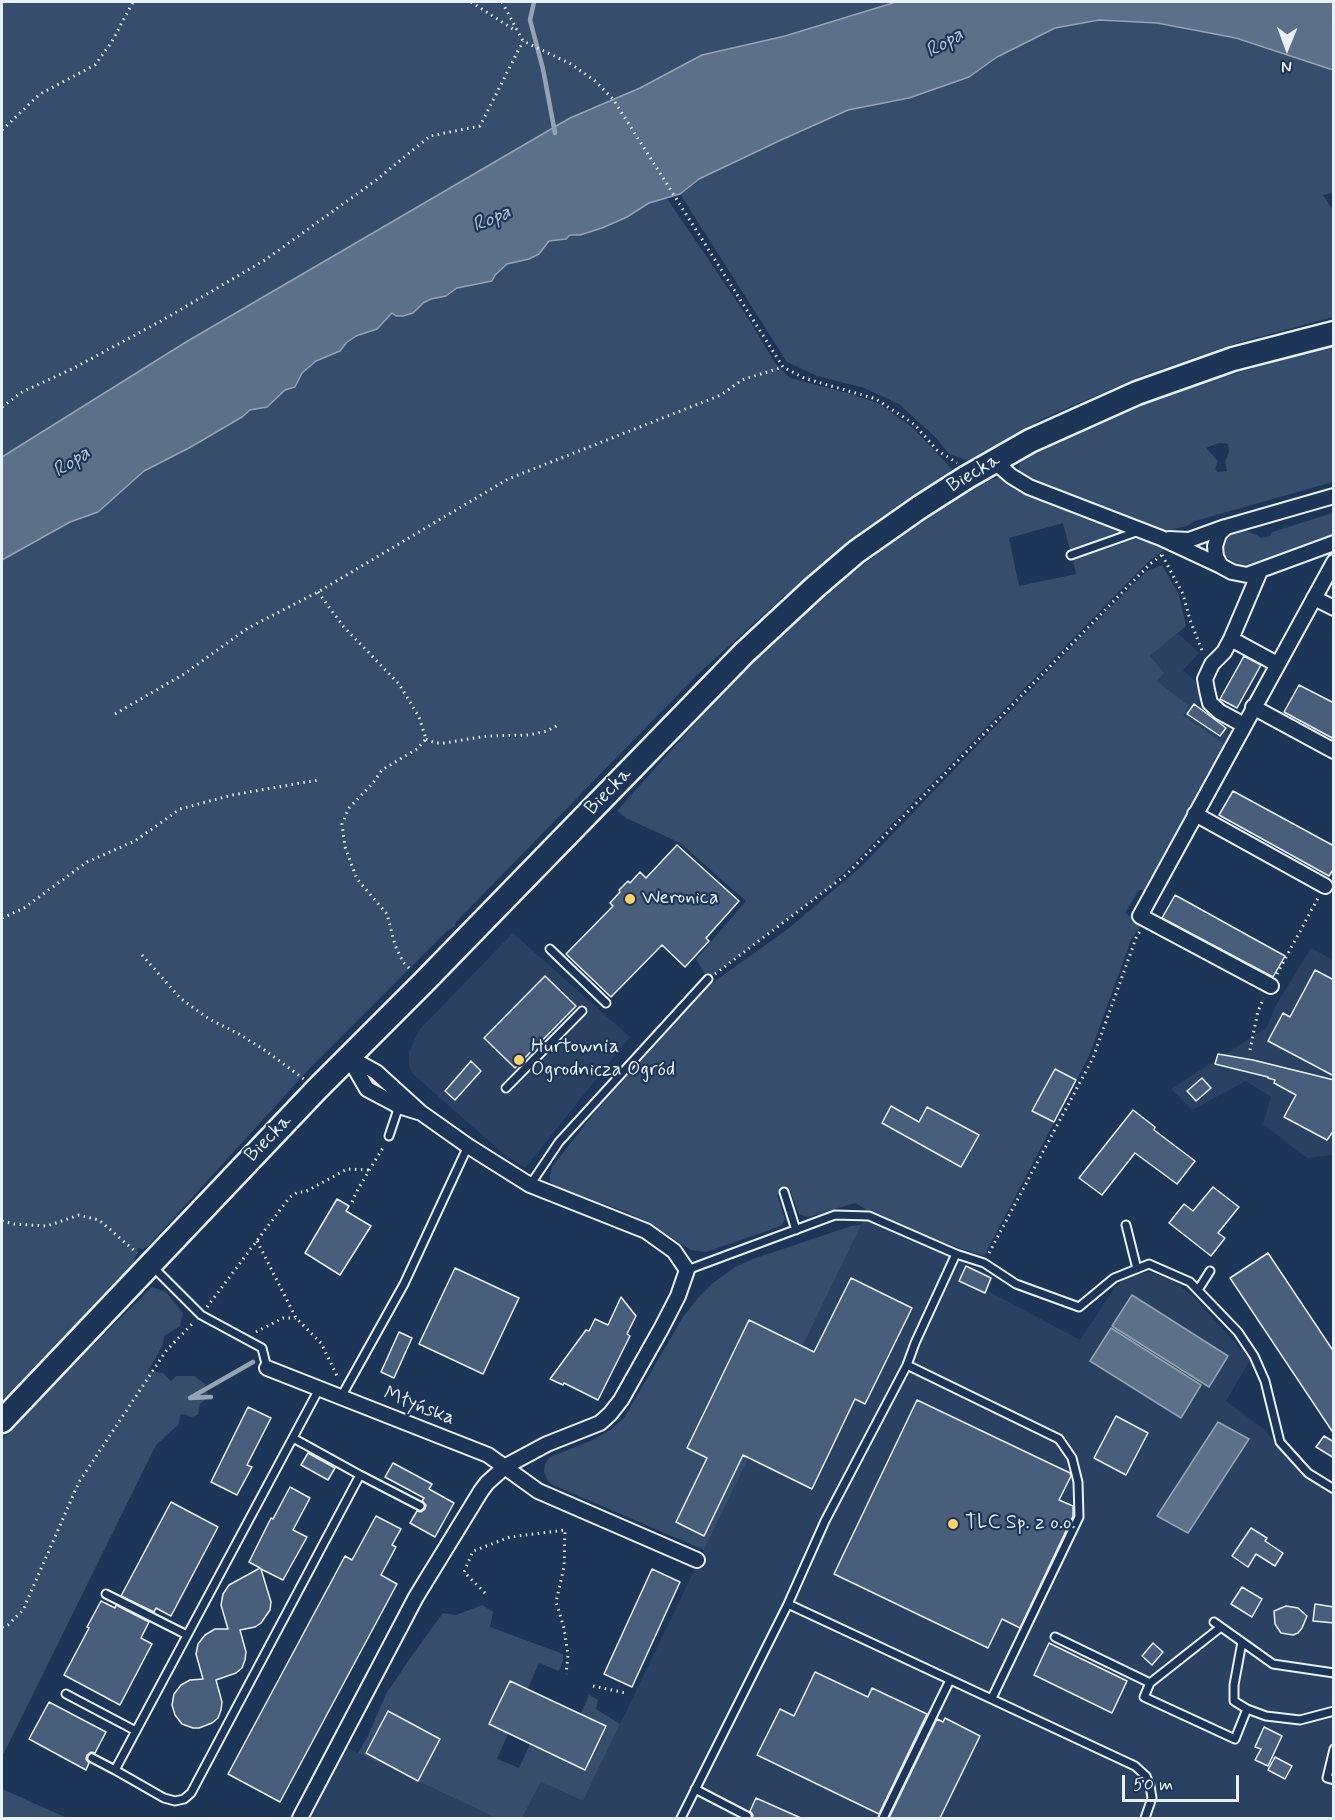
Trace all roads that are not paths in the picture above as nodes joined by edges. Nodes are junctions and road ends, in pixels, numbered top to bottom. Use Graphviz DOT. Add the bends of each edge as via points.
graph roads {
  1 [pos="1334,333"];
  2 [pos="987,466"];
  3 [pos="1334,496"];
  4 [pos="1226,527"];
  5 [pos="1141,530"];
  6 [pos="1161,538"];
  7 [pos="1334,543"];
  8 [pos="1071,555"];
  9 [pos="1334,562"];
  10 [pos="1221,566"];
  11 [pos="1260,571"];
  12 [pos="1314,598"];
  13 [pos="1334,608"];
  14 [pos="1231,639"];
  15 [pos="1277,664"];
  16 [pos="1253,707"];
  17 [pos="1244,725"];
  18 [pos="1334,751"];
  19 [pos="1195,814"];
  20 [pos="1325,886"];
  21 [pos="550,949"];
  22 [pos="708,979"];
  23 [pos="1271,986"];
  24 [pos="606,1003"];
  25 [pos="582,1011"];
  26 [pos="349,1058"];
  27 [pos="506,1088"];
  28 [pos="399,1106"];
  29 [pos="420,1112"];
  30 [pos="388,1136"];
  31 [pos="468,1146"];
  32 [pos="530,1185"];
  33 [pos="784,1192"];
  34 [pos="1126,1225"];
  35 [pos="796,1230"];
  36 [pos="956,1254"];
  37 [pos="150,1264"];
  38 [pos="1137,1269"];
  39 [pos="687,1270"];
  40 [pos="1210,1271"];
  41 [pos="1198,1290"];
  42 [pos="907,1365"];
  43 [pos="267,1368"];
  44 [pos="319,1388"];
  45 [pos="343,1394"];
  46 [pos="2,1421"];
  47 [pos="293,1438"];
  48 [pos="506,1466"];
  49 [pos="360,1475"];
  50 [pos="1334,1489"];
  51 [pos="420,1506"];
  52 [pos="697,1560"];
  53 [pos="106,1594"];
  54 [pos="788,1604"];
  55 [pos="188,1635"];
  56 [pos="1055,1637"];
  57 [pos="1242,1642"];
  58 [pos="1334,1673"];
  59 [pos="950,1680"];
  60 [pos="1150,1683"];
  61 [pos="66,1694"];
  62 [pos="992,1698"];
  63 [pos="1247,1709"];
  64 [pos="1334,1712"];
  65 [pos="136,1731"];
  66 [pos="1334,1749"];
  67 [pos="92,1758"];
  68 [pos="115,1770"];
  69 [pos="1334,1780"];
  70 [pos="695,1789"];
  71 [pos="747,1816"];
  72 [pos="300,1818"];
  73 [pos="681,1818"];
  74 [pos="883,1818"];
  75 [pos="1145,1818"];
  1 -- 2 [label="main road, Biecka" via="1233,359 1137,393 1030,441"];
  2 -- 5 [label="street" via="1029,487"];
  2 -- 26 [label="main road, Biecka" via="856,552 790,609"];
  3 -- 4 [label="street"];
  4 -- 6 [label="street" via="1189,540"];
  4 -- 10 [label="street" via="1215,546"];
  5 -- 6 [label="street"];
  5 -- 8 [label="lane"];
  6 -- 10 [label="street"];
  7 -- 11 [label="street"];
  9 -- 12 [label="street"];
  10 -- 11 [label="street" via="1241,575"];
  11 -- 14 [label="street"];
  12 -- 13 [label="street"];
  12 -- 15 [label="street"];
  14 -- 15 [label="street"];
  14 -- 17 [label="street" via="1205,678 1210,703"];
  15 -- 16 [label="street"];
  16 -- 17 [label="street"];
  16 -- 18 [label="street"];
  17 -- 19 [label="street"];
  19 -- 20 [label="street"];
  19 -- 23 [label="street" via="1140,916"];
  21 -- 24 [label="lane"];
  22 -- 32 [label="lane" via="559,1142"];
  25 -- 27 [label="lane"];
  26 -- 28 [label="street" via="367,1089"];
  26 -- 29 [label="street" via="376,1072"];
  26 -- 37 [label="main road, Biecka"];
  28 -- 29 [label="street"];
  28 -- 30 [label="lane"];
  29 -- 31 [label="street"];
  31 -- 32 [label="street"];
  31 -- 45 [label="lane" via="404,1284"];
  32 -- 39 [label="street" via="646,1231 674,1251"];
  33 -- 35 [label="lane"];
  34 -- 38 [label="lane"];
  35 -- 36 [label="lane" via="836,1215 869,1216"];
  35 -- 39 [label="lane"];
  36 -- 38 [label="lane" via="984,1263 1016,1284 1078,1306 1114,1278"];
  36 -- 42 [label="lane"];
  37 -- 43 [label="lane, Młyńska" via="201,1315 262,1348"];
  37 -- 46 [label="main road, Biecka"];
  38 -- 41 [label="lane" via="1149,1264 1190,1282"];
  39 -- 48 [label="street" via="662,1329 610,1414 600,1423"];
  40 -- 41 [label="lane"];
  41 -- 50 [label="lane" via="1238,1332 1254,1356 1265,1381 1280,1442 1308,1473"];
  42 -- 54 [label="lane" via="825,1521"];
  42 -- 62 [label="lane" via="1059,1440 1072,1458 1078,1482 1079,1517"];
  43 -- 44 [label="street, Młyńska"];
  44 -- 45 [label="street, Młyńska"];
  44 -- 47 [label="lane"];
  45 -- 48 [label="street, Młyńska" via="489,1455"];
  47 -- 49 [label="lane"];
  47 -- 55 [label="lane"];
  48 -- 52 [label="street, Młyńska" via="538,1491"];
  48 -- 72 [label="street" via="481,1491 416,1597"];
  49 -- 51 [label="lane"];
  49 -- 68 [label="lane" via="192,1793 175,1801 164,1798"];
  53 -- 55 [label="lane"];
  54 -- 59 [label="lane"];
  54 -- 70 [label="lane"];
  55 -- 65 [label="lane"];
  56 -- 60 [label="lane"];
  57 -- 58 [label="lane" via="1273,1664"];
  57 -- 60 [label="lane" via="1218,1624"];
  57 -- 63 [label="lane" via="1234,1701"];
  59 -- 62 [label="lane"];
  59 -- 74 [label="lane"];
  60 -- 63 [label="lane" via="1144,1697 1235,1739"];
  61 -- 65 [label="lane"];
  62 -- 75 [label="lane" via="1135,1766 1150,1786 1152,1798"];
  63 -- 64 [label="lane" via="1300,1720"];
  65 -- 68 [label="lane"];
  66 -- 69 [label="lane" via="1328,1778"];
  67 -- 68 [label="lane"];
  70 -- 71 [label="lane"];
  70 -- 73 [label="lane"];
}
